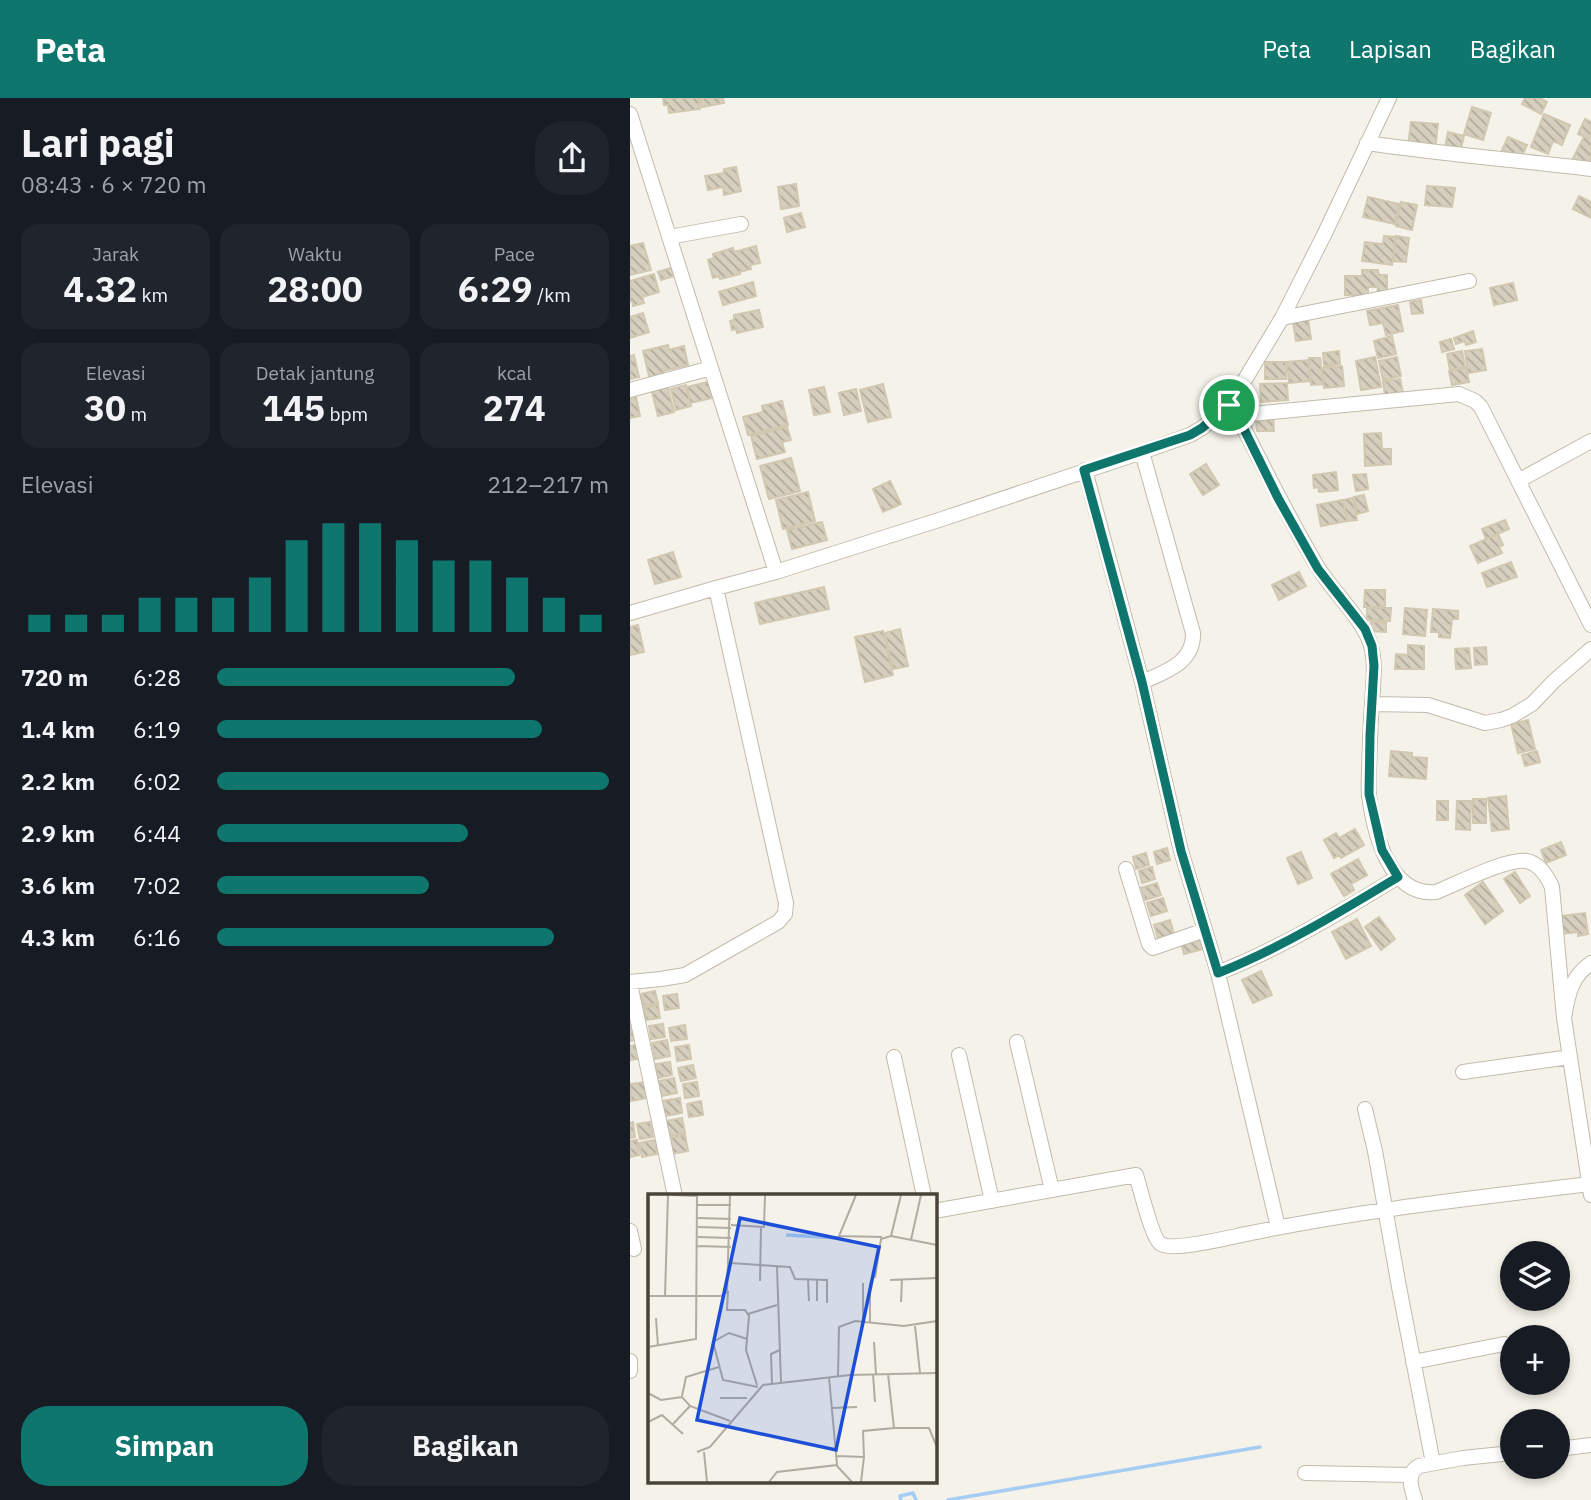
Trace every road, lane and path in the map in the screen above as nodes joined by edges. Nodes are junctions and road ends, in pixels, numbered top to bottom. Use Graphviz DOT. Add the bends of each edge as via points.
graph roads {
  1 [pos="1389,98"];
  2 [pos="630,114"];
  3 [pos="1367,143"];
  4 [pos="1591,169"];
  5 [pos="740,224"];
  6 [pos="669,237"];
  7 [pos="1469,281"];
  8 [pos="1282,318"];
  9 [pos="711,368"];
  10 [pos="630,390"];
  11 [pos="1233,410"];
  12 [pos="1591,441"];
  13 [pos="1142,452"];
  14 [pos="1084,470"];
  15 [pos="1518,481"];
  16 [pos="776,572"];
  17 [pos="716,587"];
  18 [pos="630,613"];
  19 [pos="1591,625"];
  20 [pos="1591,649"];
  21 [pos="1142,682"];
  22 [pos="1372,704"];
  23 [pos="1126,869"];
  24 [pos="1398,877"];
  25 [pos="1205,930"];
  26 [pos="1591,962"];
  27 [pos="1218,973"];
  28 [pos="630,983"];
  29 [pos="1564,1017"];
  30 [pos="1017,1042"];
  31 [pos="959,1055"];
  32 [pos="894,1057"];
  33 [pos="1570,1057"];
  34 [pos="1463,1072"];
  35 [pos="1365,1109"];
  36 [pos="1052,1190"];
  37 [pos="1590,1190"];
  38 [pos="675,1194"];
  39 [pos="924,1194"];
  40 [pos="992,1200"];
  41 [pos="936,1211"];
  42 [pos="1385,1211"];
  43 [pos="1278,1227"];
  44 [pos="630,1231"];
  45 [pos="634,1249"];
  46 [pos="1500,1345"];
  47 [pos="630,1361"];
  48 [pos="1413,1362"];
  49 [pos="630,1371"];
  50 [pos="1591,1444"];
  51 [pos="1570,1447"];
  52 [pos="1500,1455"];
  53 [pos="1433,1463"];
  54 [pos="1305,1473"];
  55 [pos="1410,1475"];
  56 [pos="1415,1500"];
  1 -- 3 [label="street"];
  2 -- 6 [label="street"];
  3 -- 4 [label="street"];
  3 -- 8 [label="street"];
  5 -- 6 [label="street"];
  6 -- 9 [label="street"];
  7 -- 8 [label="street"];
  8 -- 11 [label="street"];
  9 -- 10 [label="street"];
  9 -- 16 [label="street"];
  11 -- 13 [label="street"];
  11 -- 15 [label="street" via="1459,394 1481,407"];
  11 -- 22 [label="street" via="1318,569 1365,629 1374,666"];
  12 -- 15 [label="street"];
  13 -- 14 [label="street"];
  13 -- 21 [label="street" via="1194,643 1181,662"];
  14 -- 16 [label="street"];
  14 -- 21 [label="street"];
  15 -- 19 [label="street"];
  16 -- 17 [label="street"];
  17 -- 18 [label="street"];
  17 -- 28 [label="street" via="785,914 685,975"];
  20 -- 22 [label="street" via="1532,704 1502,720 1485,723 1428,705"];
  21 -- 25 [label="street" via="1181,851"];
  22 -- 24 [label="street" via="1369,794 1382,850"];
  23 -- 25 [label="street" via="1153,948"];
  24 -- 27 [label="street" via="1318,924"];
  24 -- 29 [label="street" via="1427,893 1516,861 1531,862 1542,870 1552,887"];
  25 -- 27 [label="street"];
  26 -- 29 [label="street" via="1568,991"];
  27 -- 43 [label="street"];
  28 -- 38 [label="street"];
  29 -- 33 [label="street"];
  30 -- 36 [label="street"];
  31 -- 40 [label="street"];
  32 -- 39 [label="street"];
  33 -- 34 [label="street"];
  33 -- 37 [label="street"];
  35 -- 42 [label="street"];
  36 -- 40 [label="street"];
  36 -- 43 [label="street" via="1136,1175 1158,1242 1163,1245 1186,1246"];
  37 -- 42 [label="street"];
  40 -- 41 [label="street"];
  42 -- 43 [label="street"];
  42 -- 48 [label="street"];
  44 -- 45 [label="street"];
  46 -- 48 [label="street"];
  47 -- 49 [label="street"];
  48 -- 53 [label="street"];
  50 -- 51 [label="street"];
  52 -- 53 [label="street"];
  53 -- 55 [label="street" via="1413,1469"];
  54 -- 55 [label="street"];
  55 -- 56 [label="street"];
}
